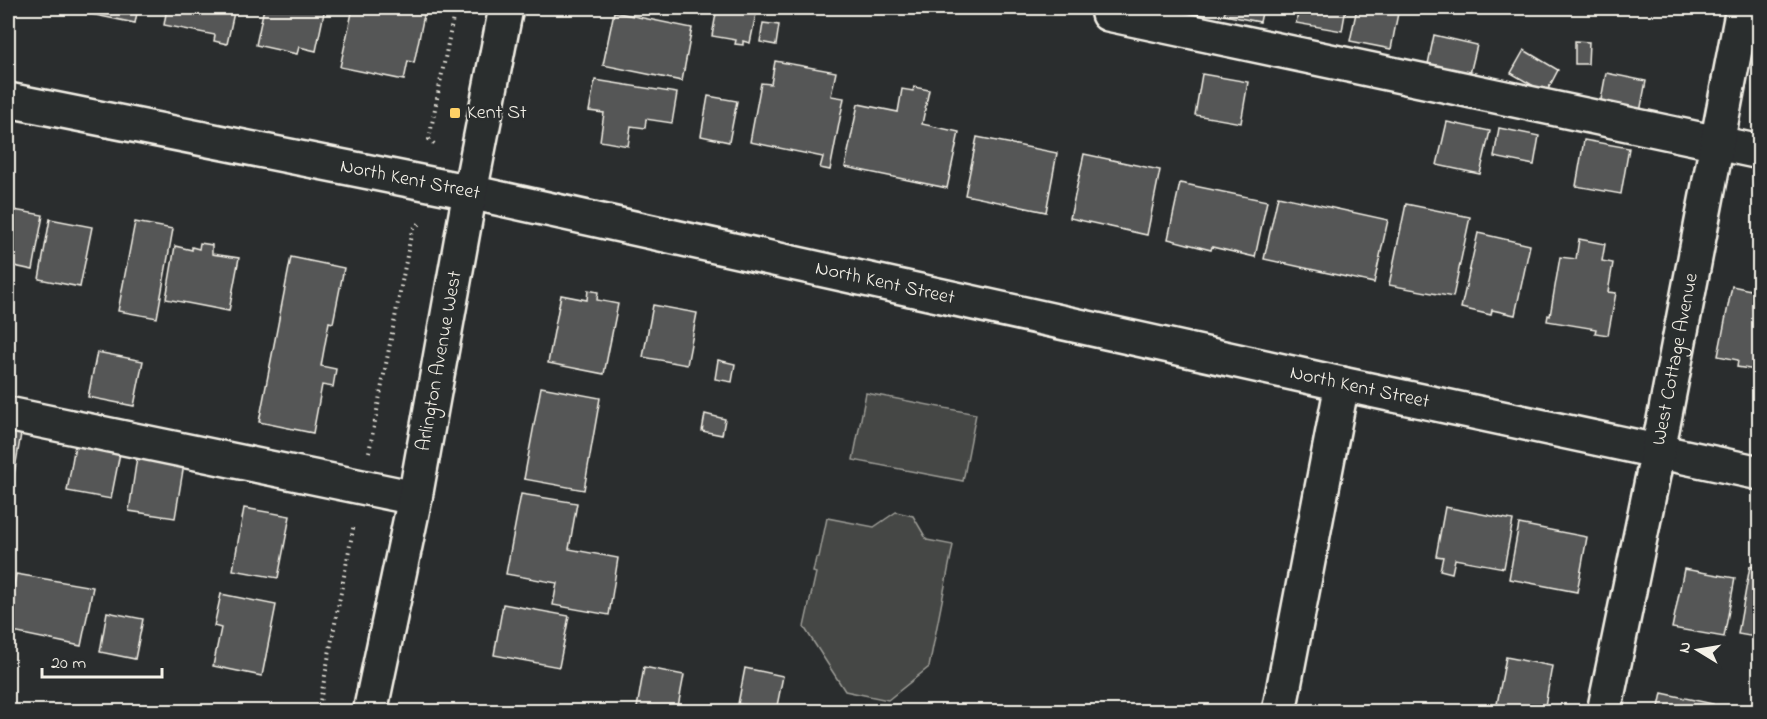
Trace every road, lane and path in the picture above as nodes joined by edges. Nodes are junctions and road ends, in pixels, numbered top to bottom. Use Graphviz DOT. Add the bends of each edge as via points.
graph roads {
  1 [pos="455,8"];
  2 [pos="506,8"];
  3 [pos="1743,8"];
  4 [pos="1108,14"];
  5 [pos="8,100"];
  6 [pos="1717,143"];
  7 [pos="434,144"];
  8 [pos="1760,152"];
  9 [pos="470,192"];
  10 [pos="1342,384"];
  11 [pos="8,414"];
  12 [pos="1658,451"];
  13 [pos="1760,472"];
  14 [pos="415,498"];
  15 [pos="370,711"];
  16 [pos="1279,711"];
  17 [pos="1604,711"];
  1 -- 7 [label="path" via="429,139"];
  2 -- 9 [label="street, Arlington Avenue West"];
  3 -- 6 [label="street, West Cottage Avenue"];
  4 -- 6 [label="street"];
  5 -- 9 [label="street, North Kent Street"];
  6 -- 8 [label="street"];
  6 -- 12 [label="street, West Cottage Avenue"];
  9 -- 10 [label="street, North Kent Street"];
  9 -- 14 [label="street, Arlington Avenue West"];
  10 -- 12 [label="street, North Kent Street"];
  10 -- 16 [label="street"];
  11 -- 14 [label="street"];
  12 -- 13 [label="street, North Kent Street"];
  12 -- 17 [label="street, West Cottage Avenue"];
  14 -- 15 [label="street, Arlington Avenue West"];
}
